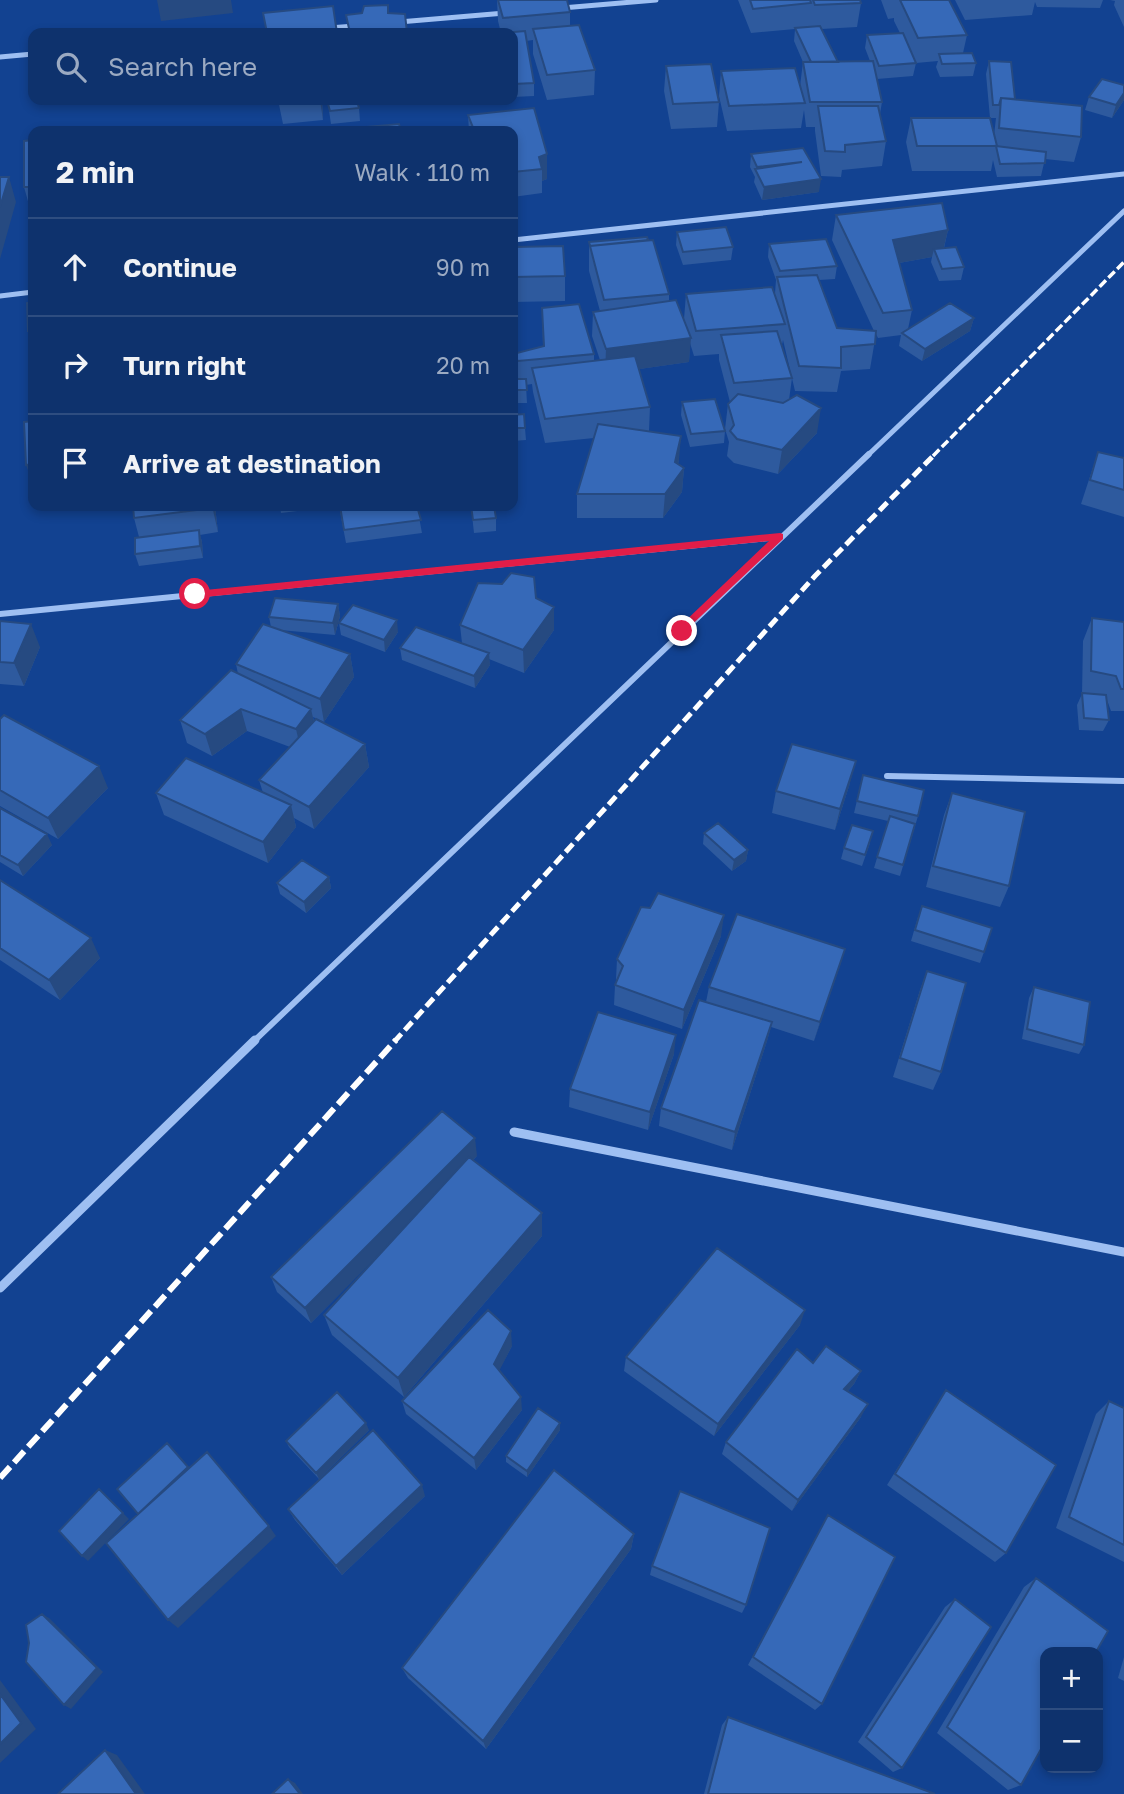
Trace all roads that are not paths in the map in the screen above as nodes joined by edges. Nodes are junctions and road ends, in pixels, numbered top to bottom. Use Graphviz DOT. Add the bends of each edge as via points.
graph roads {
  1 [pos="656,0"];
  2 [pos="560,8"];
  3 [pos="519,12"];
  4 [pos="395,23"];
  5 [pos="367,25"];
  6 [pos="336,28"];
  7 [pos="28,54"];
  8 [pos="0,57"];
  9 [pos="1124,174"];
  10 [pos="1124,211"];
  11 [pos="518,239"];
  12 [pos="28,293"];
  13 [pos="0,296"];
  14 [pos="780,537"];
  15 [pos="0,614"];
  16 [pos="887,776"];
  17 [pos="1124,782"];
  18 [pos="514,1132"];
  19 [pos="1124,1252"];
  20 [pos="0,1288"];
  1 -- 2 [label="street"];
  3 -- 4 [label="street"];
  5 -- 6 [label="street"];
  7 -- 8 [label="street"];
  9 -- 11 [label="street"];
  10 -- 14 [label="street"];
  12 -- 13 [label="street"];
  14 -- 15 [label="street"];
  14 -- 20 [label="street"];
  16 -- 17 [label="street"];
  18 -- 19 [label="street"];
}
